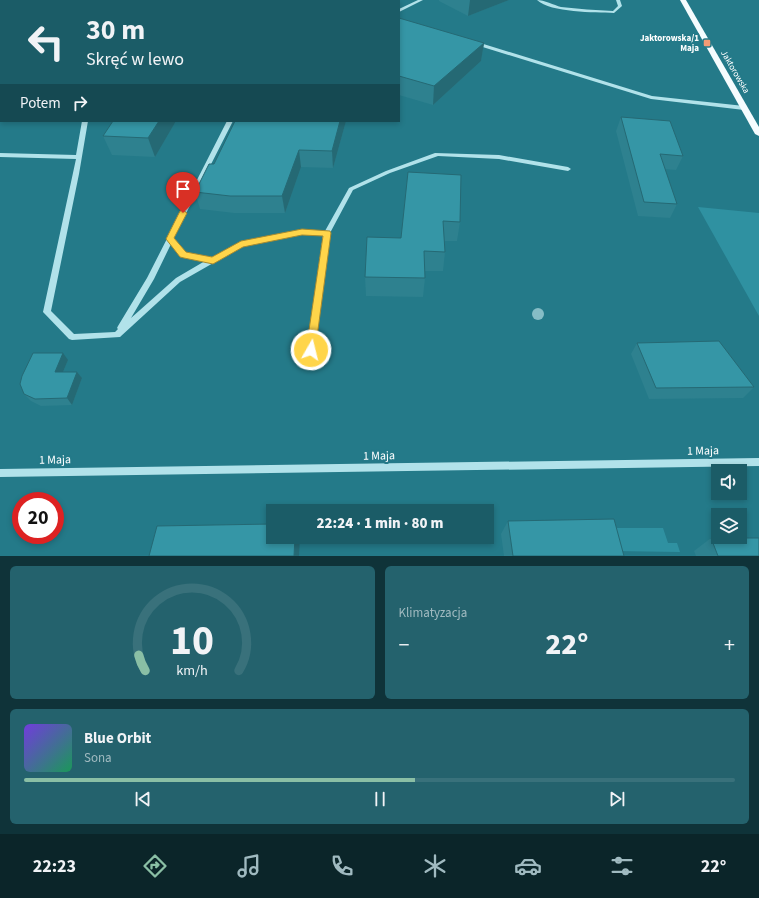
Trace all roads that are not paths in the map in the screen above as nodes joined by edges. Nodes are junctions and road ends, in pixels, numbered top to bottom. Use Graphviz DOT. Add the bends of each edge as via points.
graph roads {
  1 [pos="421,0"];
  2 [pos="539,0"];
  3 [pos="618,0"];
  4 [pos="683,0"];
  5 [pos="400,10"];
  6 [pos="468,41"];
  7 [pos="744,108"];
  8 [pos="85,122"];
  9 [pos="229,122"];
  10 [pos="759,134"];
  11 [pos="0,155"];
  12 [pos="78,157"];
  13 [pos="568,169"];
  14 [pos="327,233"];
  15 [pos="170,239"];
  16 [pos="213,260"];
  17 [pos="117,335"];
  18 [pos="311,350"];
  19 [pos="759,462"];
  20 [pos="0,473"];
  1 -- 5 [label="street"];
  2 -- 3 [label="street" via="541,3 559,8 614,12 620,6"];
  4 -- 7 [label="main road, Jaktorowska"];
  6 -- 7 [label="street" via="651,97"];
  7 -- 10 [label="main road, Jaktorowska"];
  8 -- 12 [label="street"];
  9 -- 15 [label="street"];
  11 -- 12 [label="street"];
  12 -- 17 [label="street" via="47,312 72,337"];
  13 -- 14 [label="street" via="499,157 437,154 351,189"];
  14 -- 16 [label="street" via="302,232 241,244"];
  14 -- 18 [label="street"];
  15 -- 16 [label="street" via="184,255"];
  15 -- 17 [label="street"];
  16 -- 17 [label="street" via="178,280"];
  19 -- 20 [label="street, 1 Maja"];
}
